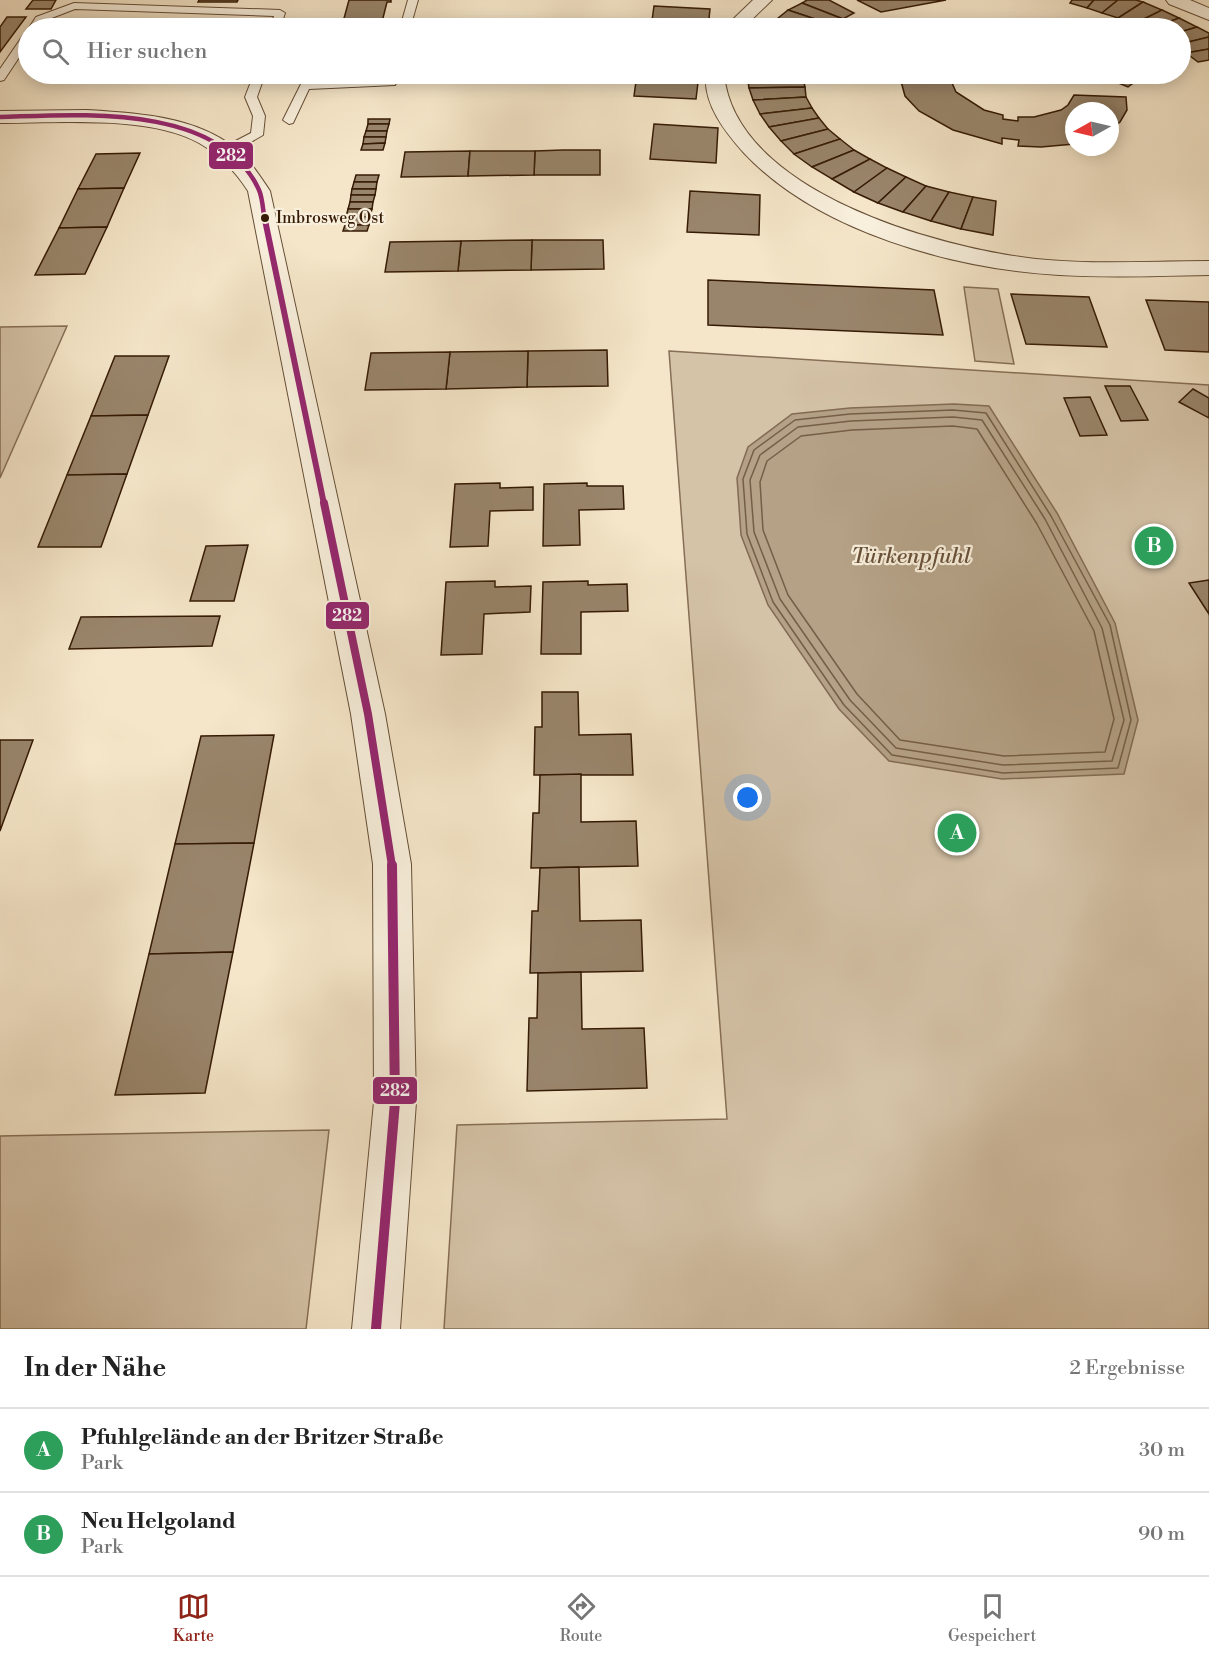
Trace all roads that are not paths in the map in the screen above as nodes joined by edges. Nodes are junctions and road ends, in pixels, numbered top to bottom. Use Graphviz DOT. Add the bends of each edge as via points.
graph roads {
  1 [pos="413,0"];
  2 [pos="763,0"];
  3 [pos="1175,0"];
  4 [pos="1209,15"];
  5 [pos="43,18"];
  6 [pos="278,18"];
  7 [pos="408,18"];
  8 [pos="744,18"];
  9 [pos="18,51"];
  10 [pos="0,78"];
  11 [pos="255,84"];
  12 [pos="362,84"];
  13 [pos="717,84"];
  14 [pos="0,117"];
  15 [pos="289,120"];
  16 [pos="226,151"];
  17 [pos="1209,268"];
  18 [pos="376,1329"];
  1 -- 7 [label="lane"];
  2 -- 8 [label="street"];
  3 -- 4 [label="street"];
  5 -- 6 [label="lane" via="74,6 280,13"];
  9 -- 10 [label="lane"];
  11 -- 16 [label="lane" via="250,97 259,116 256,135"];
  12 -- 15 [label="lane" via="305,86"];
  13 -- 17 [label="street" via="718,97 730,121 755,154 808,194 875,227 951,251 1036,266 1122,270"];
  14 -- 16 [label="street" via="133,119 199,135"];
  16 -- 18 [label="street" via="245,169 259,191 266,216 368,714 392,864 395,1102"];
}
